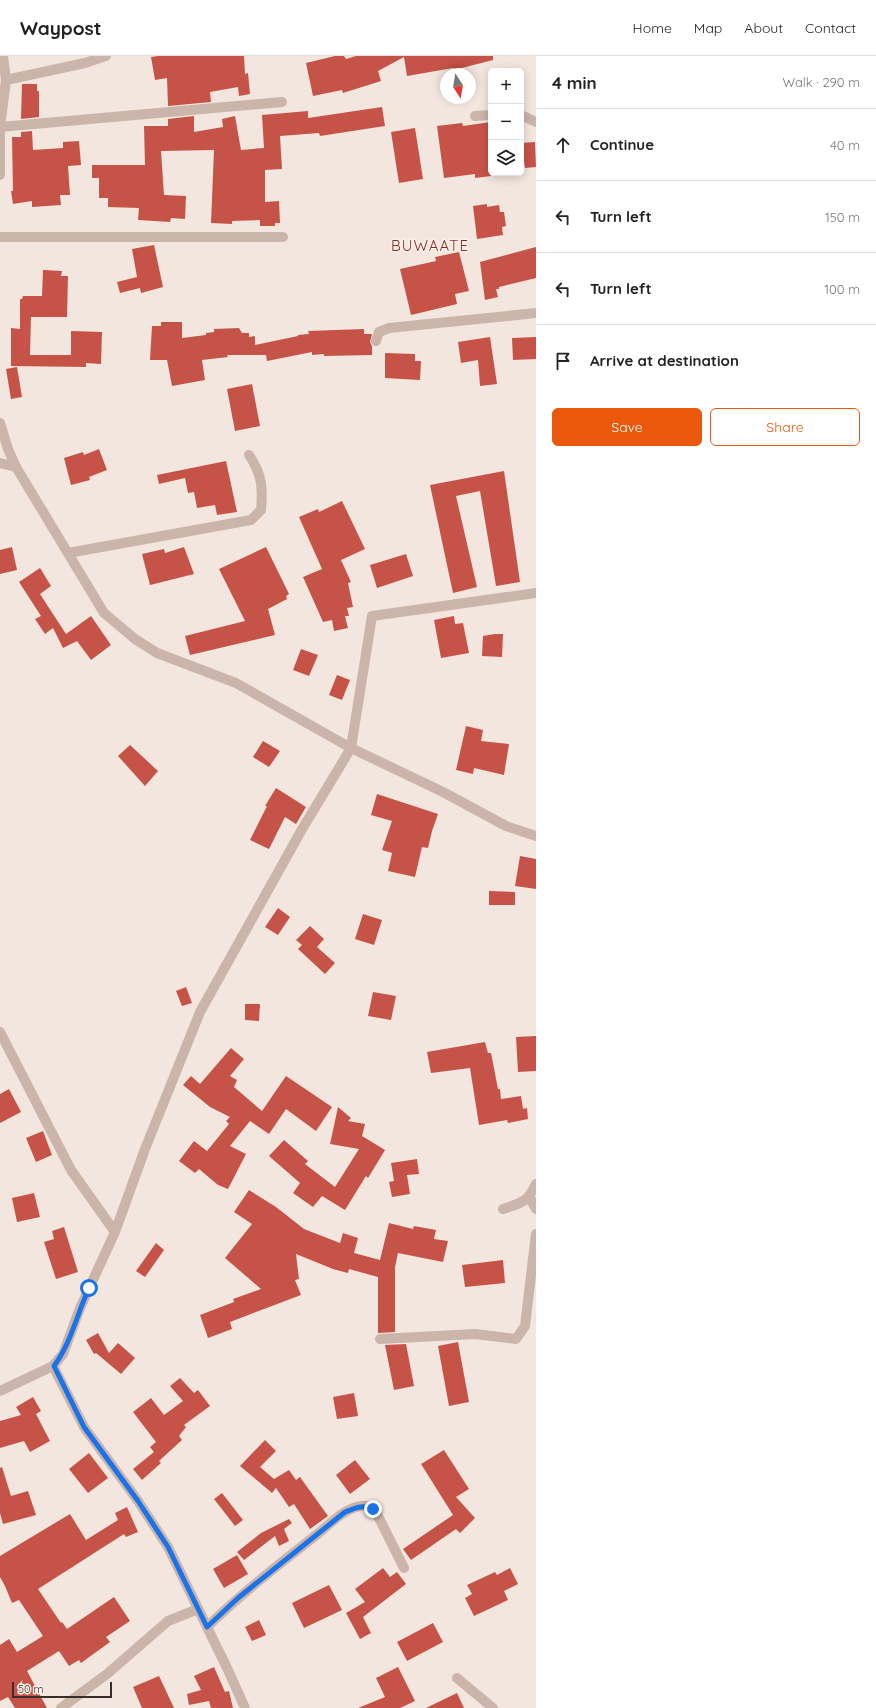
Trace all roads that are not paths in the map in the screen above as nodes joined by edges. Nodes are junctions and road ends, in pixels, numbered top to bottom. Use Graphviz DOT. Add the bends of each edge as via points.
graph roads {
  1 [pos="3,56"];
  2 [pos="106,56"];
  3 [pos="6,80"];
  4 [pos="282,102"];
  5 [pos="488,115"];
  6 [pos="475,116"];
  7 [pos="524,116"];
  8 [pos="536,122"];
  9 [pos="0,127"];
  10 [pos="0,175"];
  11 [pos="0,237"];
  12 [pos="283,237"];
  13 [pos="536,313"];
  14 [pos="376,341"];
  15 [pos="0,423"];
  16 [pos="249,455"];
  17 [pos="0,463"];
  18 [pos="16,467"];
  19 [pos="68,553"];
  20 [pos="536,593"];
  21 [pos="351,748"];
  22 [pos="536,836"];
  23 [pos="0,1032"];
  24 [pos="536,1184"];
  25 [pos="530,1198"];
  26 [pos="503,1209"];
  27 [pos="536,1209"];
  28 [pos="115,1232"];
  29 [pos="536,1234"];
  30 [pos="380,1339"];
  31 [pos="54,1366"];
  32 [pos="0,1390"];
  33 [pos="404,1568"];
  34 [pos="198,1608"];
  35 [pos="207,1627"];
  36 [pos="457,1678"];
  37 [pos="61,1708"];
  38 [pos="245,1708"];
  39 [pos="493,1708"];
  1 -- 3 [label="street"];
  2 -- 3 [label="street"];
  3 -- 9 [label="street"];
  4 -- 9 [label="street"];
  5 -- 6 [label="street"];
  7 -- 8 [label="street"];
  9 -- 10 [label="street"];
  11 -- 12 [label="street"];
  13 -- 14 [label="street" via="389,328 379,332"];
  15 -- 18 [label="street"];
  16 -- 19 [label="street" via="257,467 263,490 261,510 251,520"];
  17 -- 18 [label="street"];
  18 -- 19 [label="street"];
  19 -- 21 [label="street" via="104,613 135,639 157,654 236,683"];
  20 -- 21 [label="street" via="372,616"];
  21 -- 22 [label="street" via="443,792 506,826"];
  21 -- 28 [label="street" via="301,831 200,1012"];
  23 -- 28 [label="street" via="71,1170"];
  24 -- 25 [label="street"];
  25 -- 26 [label="street"];
  25 -- 27 [label="street"];
  28 -- 31 [label="street" via="80,1308 63,1354"];
  29 -- 30 [label="street" via="525,1326 516,1339 475,1334"];
  31 -- 32 [label="street"];
  31 -- 34 [label="street" via="84,1427 168,1547"];
  33 -- 35 [label="street" via="377,1514 368,1506 360,1506 345,1512 282,1561"];
  34 -- 35 [label="street"];
  34 -- 37 [label="street" via="168,1621 106,1674"];
  35 -- 38 [label="street"];
  36 -- 39 [label="street"];
}
